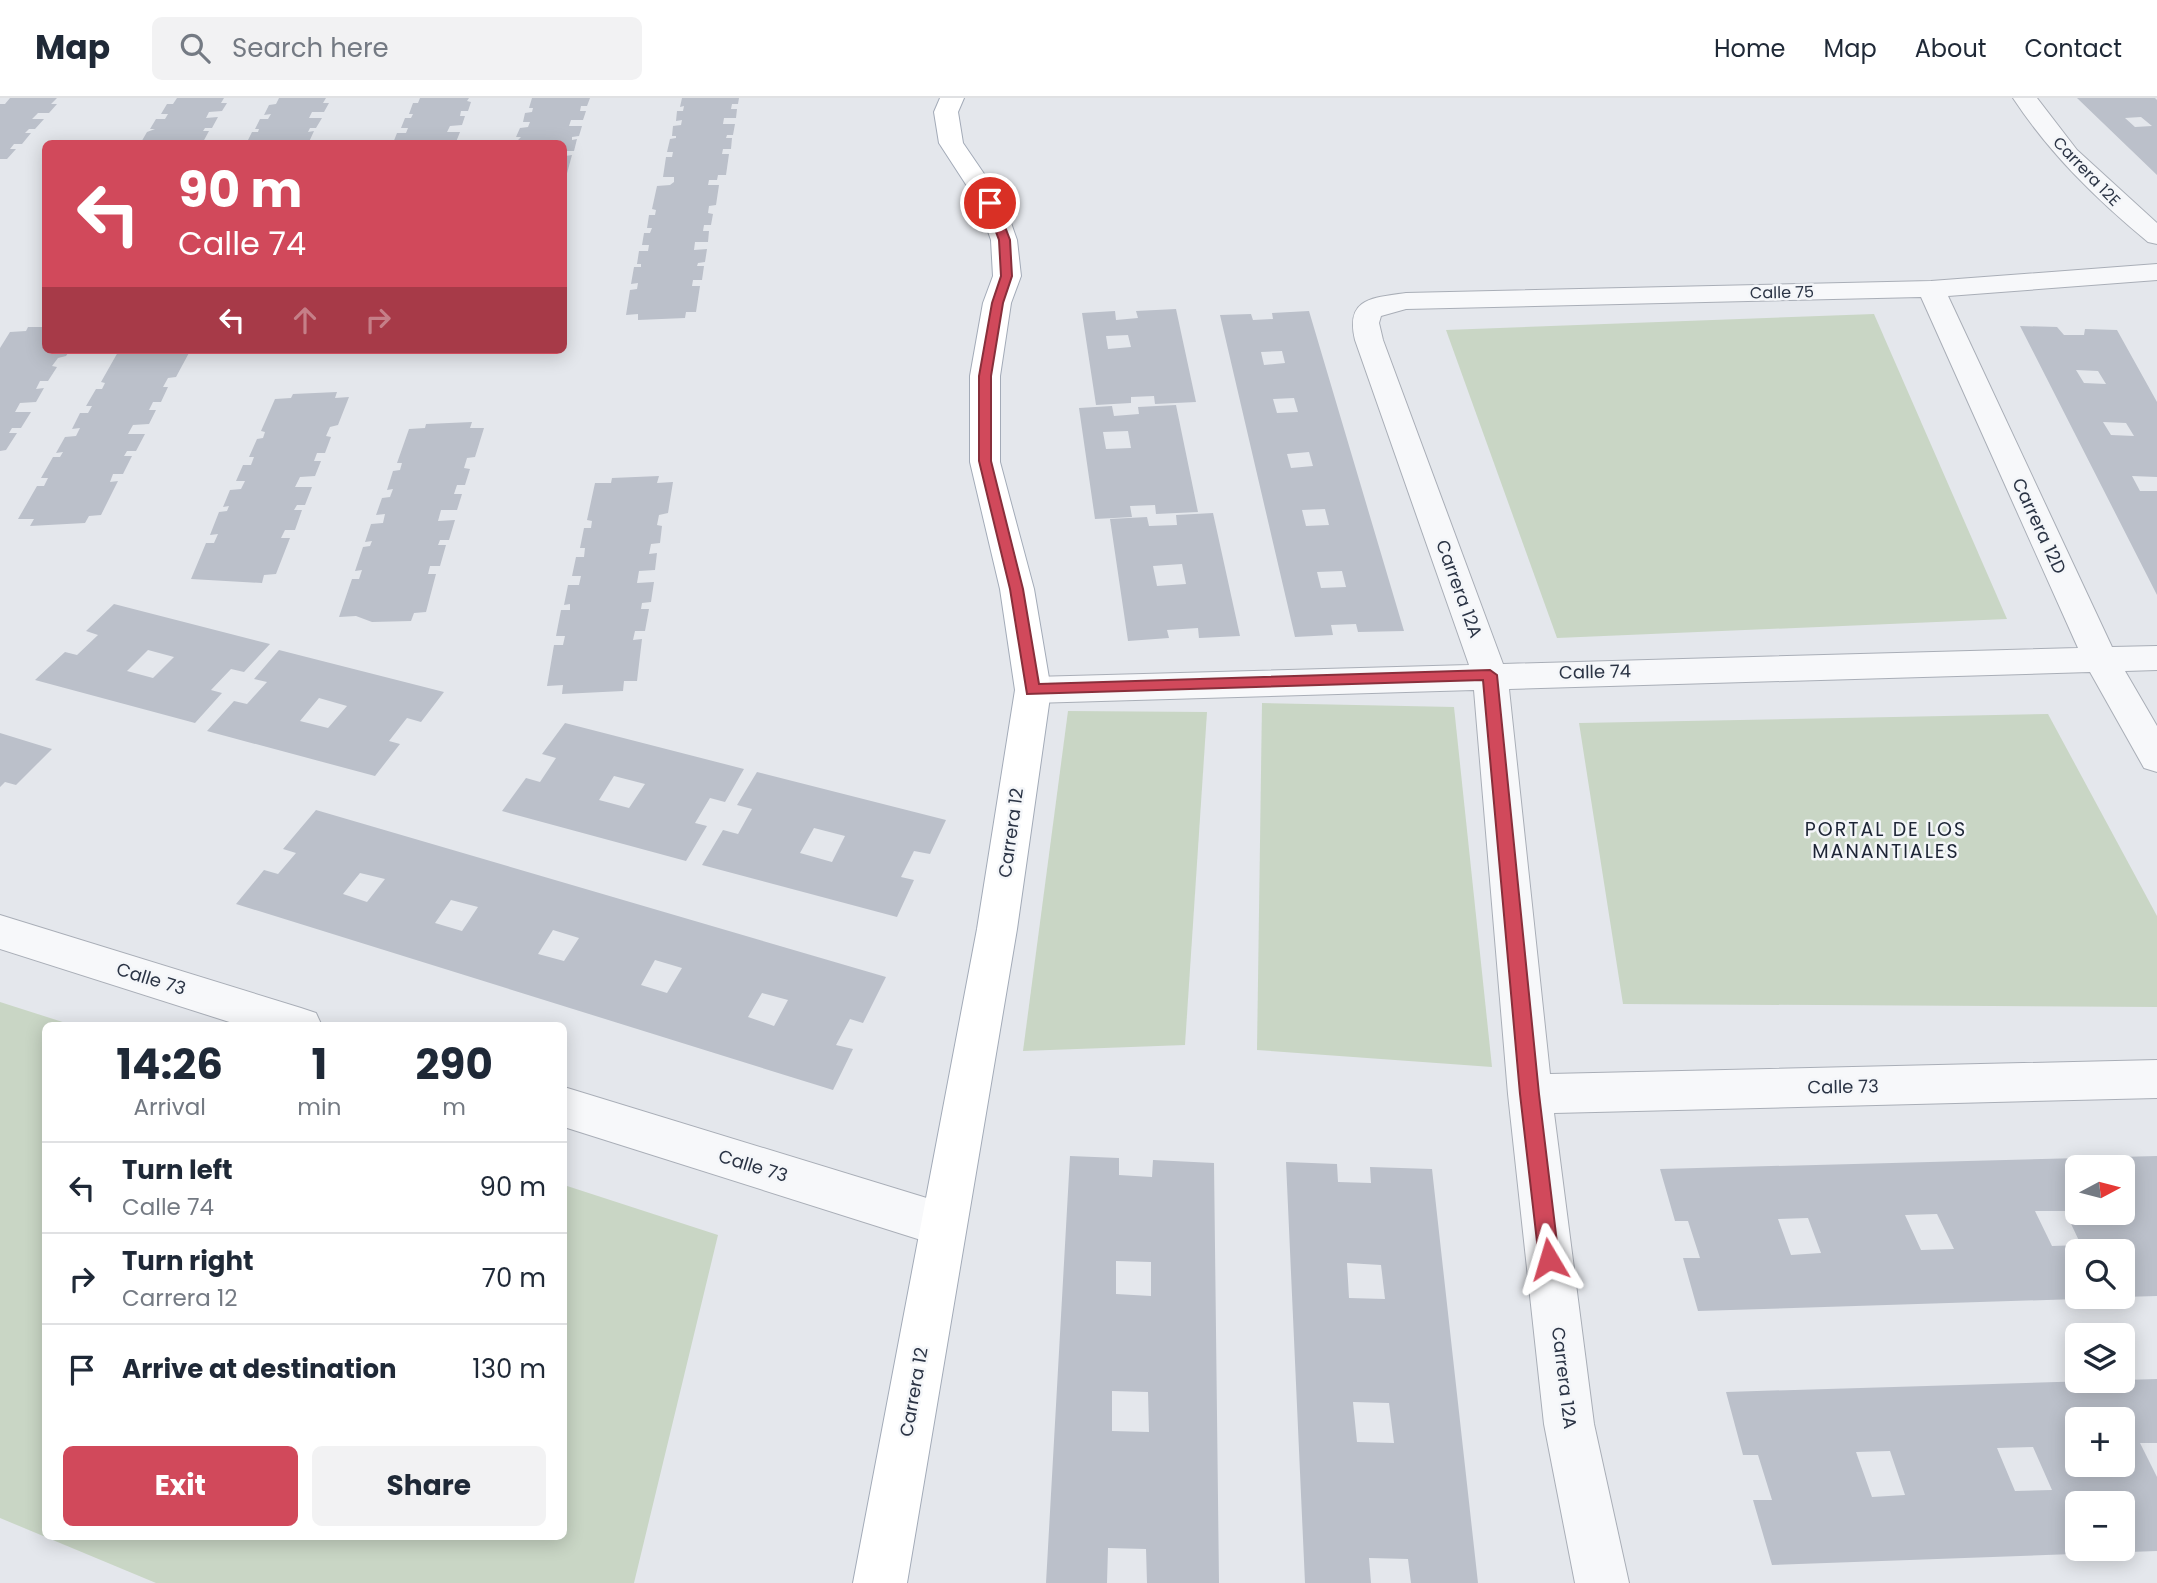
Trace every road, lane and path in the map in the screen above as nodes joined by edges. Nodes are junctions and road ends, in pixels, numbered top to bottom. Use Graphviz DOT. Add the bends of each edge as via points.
graph roads {
  1 [pos="952,98"];
  2 [pos="2025,98"];
  3 [pos="2157,236"];
  4 [pos="2157,272"];
  5 [pos="1931,289"];
  6 [pos="1406,300"];
  7 [pos="2157,658"];
  8 [pos="2101,660"];
  9 [pos="1490,675"];
  10 [pos="1033,690"];
  11 [pos="2157,758"];
  12 [pos="0,932"];
  13 [pos="289,1022"];
  14 [pos="2157,1079"];
  15 [pos="1530,1094"];
  16 [pos="567,1108"];
  17 [pos="943,1225"];
  18 [pos="880,1583"];
  19 [pos="1602,1583"];
  1 -- 10 [label="main road, Carrera 12" via="946,112 951,143 990,203 1004,240 1007,276 997,303 985,376 985,461 1017,589"];
  2 -- 3 [label="street, Carrera 12E" via="2040,123 2106,194"];
  4 -- 5 [label="street, Calle 75"];
  5 -- 6 [label="street, Calle 75"];
  5 -- 8 [label="street, Carrera 12D"];
  6 -- 9 [label="street, Carrera 12A" via="1368,311 1364,323"];
  7 -- 8 [label="street, Calle 74"];
  8 -- 9 [label="street, Calle 74"];
  8 -- 11 [label="street, Carrera 12D"];
  9 -- 10 [label="street, Calle 74"];
  9 -- 15 [label="street, Carrera 12A"];
  10 -- 17 [label="main road, Carrera 12" via="997,929"];
  12 -- 13 [label="street, Calle 73"];
  14 -- 15 [label="street, Calle 73"];
  15 -- 19 [label="street, Carrera 12A" via="1569,1424"];
  16 -- 17 [label="street, Calle 73"];
  17 -- 18 [label="main road, Carrera 12"];
}
